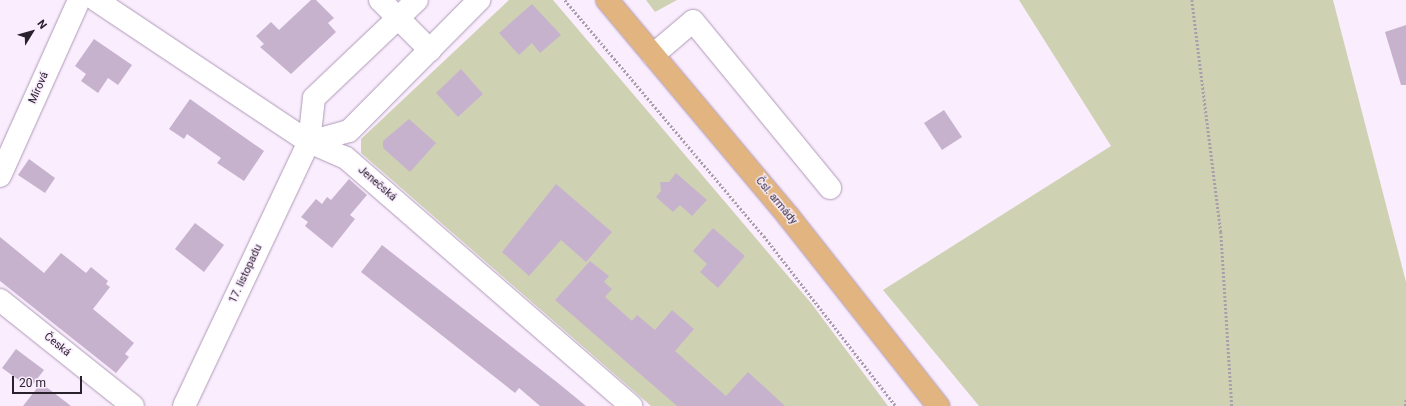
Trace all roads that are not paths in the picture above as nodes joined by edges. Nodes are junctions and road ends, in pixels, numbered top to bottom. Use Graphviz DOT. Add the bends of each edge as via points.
graph roads {
  1 [pos="79,0"];
  2 [pos="96,0"];
  3 [pos="380,0"];
  4 [pos="417,0"];
  5 [pos="479,0"];
  6 [pos="607,0"];
  7 [pos="397,18"];
  8 [pos="430,50"];
  9 [pos="653,55"];
  10 [pos="309,142"];
  11 [pos="0,176"];
  12 [pos="830,188"];
  13 [pos="0,300"];
  14 [pos="132,406"];
  15 [pos="184,406"];
  16 [pos="631,406"];
  17 [pos="938,406"];
  1 -- 11 [label="street, Mírová"];
  2 -- 10 [label="street, Jenečská"];
  3 -- 7 [label="street"];
  4 -- 7 [label="street, 17. listopadu"];
  5 -- 8 [label="street"];
  6 -- 9 [label="main road, Čsl. armády"];
  7 -- 8 [label="street"];
  7 -- 10 [label="street, 17. listopadu" via="314,98"];
  8 -- 10 [label="street" via="349,131"];
  9 -- 12 [label="street" via="693,21"];
  9 -- 17 [label="main road, Čsl. armády" via="789,217"];
  10 -- 15 [label="street, 17. listopadu"];
  10 -- 16 [label="street, Jenečská" via="346,158"];
  13 -- 14 [label="street, Česká"];
}
